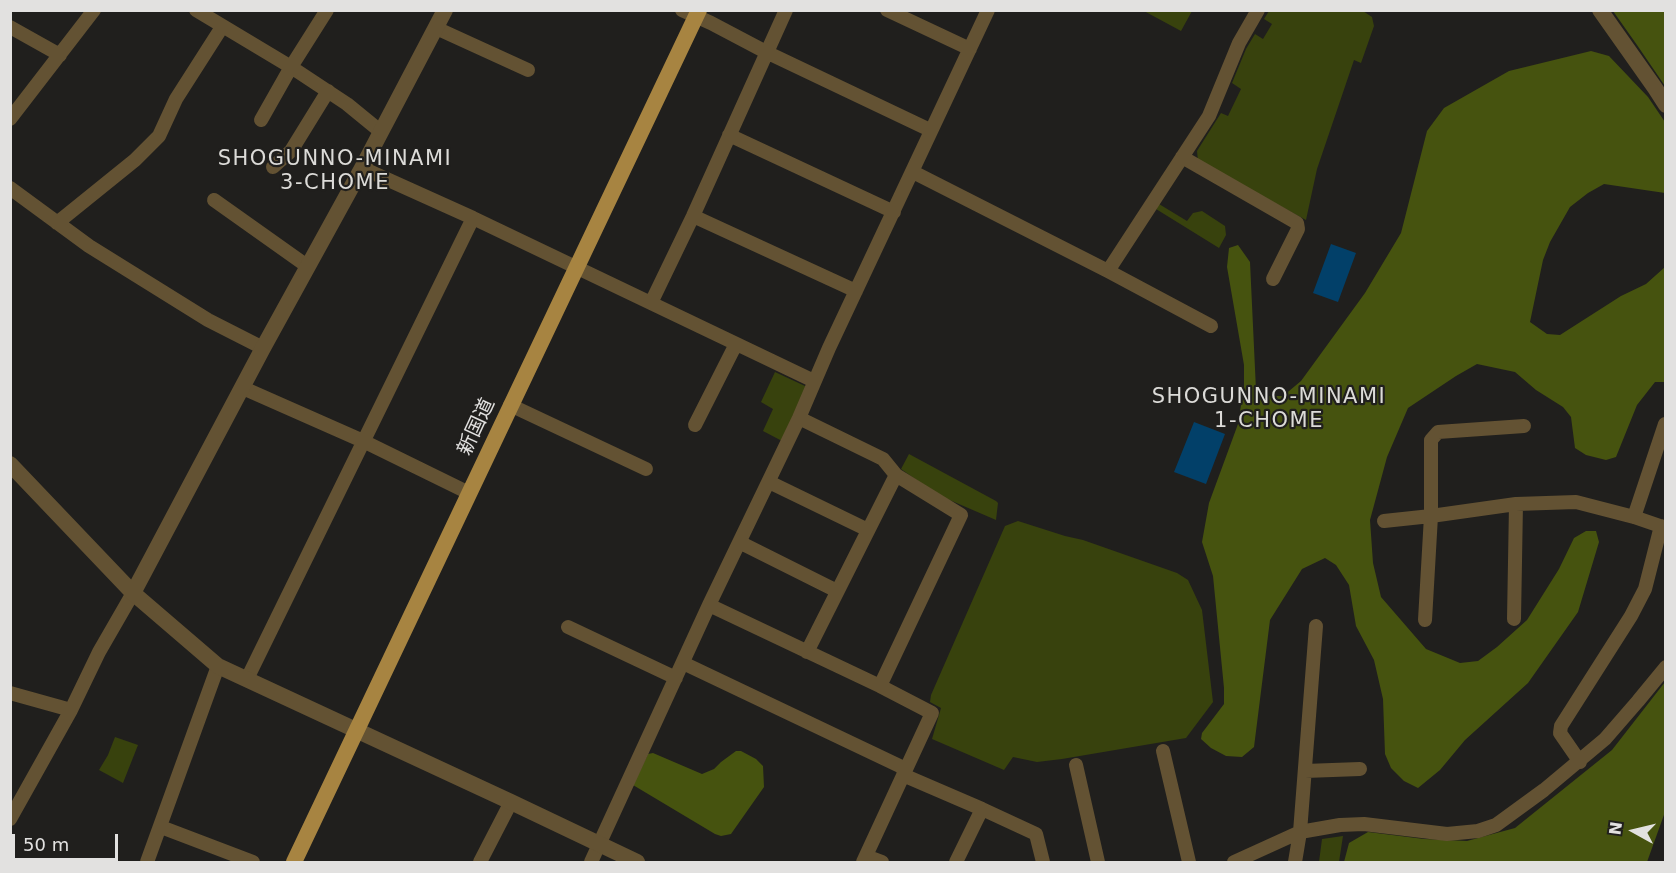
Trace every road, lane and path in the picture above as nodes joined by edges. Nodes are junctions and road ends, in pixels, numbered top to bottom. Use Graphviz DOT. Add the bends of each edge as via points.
graph roads {
  1 [pos="94,10"];
  2 [pos="196,10"];
  3 [pos="327,10"];
  4 [pos="445,10"];
  5 [pos="786,10"];
  6 [pos="887,10"];
  7 [pos="988,10"];
  8 [pos="1258,10"];
  9 [pos="1599,10"];
  10 [pos="692,13"];
  11 [pos="10,27"];
  12 [pos="222,27"];
  13 [pos="436,28"];
  14 [pos="970,49"];
  15 [pos="766,52"];
  16 [pos="60,55"];
  17 [pos="291,67"];
  18 [pos="528,70"];
  19 [pos="328,91"];
  20 [pos="1665,105"];
  21 [pos="10,119"];
  22 [pos="261,120"];
  23 [pos="930,130"];
  24 [pos="380,131"];
  25 [pos="729,135"];
  26 [pos="1182,157"];
  27 [pos="273,167"];
  28 [pos="362,168"];
  29 [pos="913,172"];
  30 [pos="10,188"];
  31 [pos="214,200"];
  32 [pos="894,212"];
  33 [pos="693,216"];
  34 [pos="473,218"];
  35 [pos="57,223"];
  36 [pos="307,266"];
  37 [pos="577,267"];
  38 [pos="1108,271"];
  39 [pos="1273,279"];
  40 [pos="856,291"];
  41 [pos="651,303"];
  42 [pos="1210,326"];
  43 [pos="736,344"];
  44 [pos="263,348"];
  45 [pos="814,381"];
  46 [pos="243,388"];
  47 [pos="510,405"];
  48 [pos="799,418"];
  49 [pos="1665,424"];
  50 [pos="695,425"];
  51 [pos="1524,426"];
  52 [pos="363,441"];
  53 [pos="10,464"];
  54 [pos="646,469"];
  55 [pos="896,475"];
  56 [pos="769,482"];
  57 [pos="468,493"];
  58 [pos="1516,504"];
  59 [pos="1431,516"];
  60 [pos="1634,518"];
  61 [pos="1384,521"];
  62 [pos="1663,527"];
  63 [pos="868,530"];
  64 [pos="741,543"];
  65 [pos="837,591"];
  66 [pos="133,593"];
  67 [pos="710,605"];
  68 [pos="1425,620"];
  69 [pos="1514,620"];
  70 [pos="1316,626"];
  71 [pos="568,627"];
  72 [pos="807,652"];
  73 [pos="683,663"];
  74 [pos="218,666"];
  75 [pos="1665,667"];
  76 [pos="676,678"];
  77 [pos="247,679"];
  78 [pos="880,686"];
  79 [pos="10,693"];
  80 [pos="72,710"];
  81 [pos="356,730"];
  82 [pos="1163,751"];
  83 [pos="1580,762"];
  84 [pos="1076,765"];
  85 [pos="1360,769"];
  86 [pos="1305,771"];
  87 [pos="905,772"];
  88 [pos="511,802"];
  89 [pos="982,809"];
  90 [pos="10,819"];
  91 [pos="161,827"];
  92 [pos="1300,832"];
  93 [pos="600,845"];
  94 [pos="864,859"];
  95 [pos="147,862"];
  96 [pos="253,862"];
  97 [pos="294,862"];
  98 [pos="480,862"];
  99 [pos="591,862"];
  100 [pos="637,862"];
  101 [pos="882,862"];
  102 [pos="956,862"];
  103 [pos="1043,862"];
  104 [pos="1098,862"];
  105 [pos="1189,862"];
  106 [pos="1234,862"];
  107 [pos="1295,862"];
  1 -- 16 [label="street"];
  2 -- 12 [label="street"];
  3 -- 17 [label="street"];
  4 -- 13 [label="street"];
  5 -- 15 [label="street"];
  6 -- 14 [label="street"];
  7 -- 14 [label="street"];
  8 -- 26 [label="street" via="1239,43 1209,116"];
  9 -- 20 [label="street"];
  10 -- 15 [label="street"];
  10 -- 37 [label="main road, 新国道"];
  11 -- 16 [label="street"];
  12 -- 17 [label="street"];
  12 -- 35 [label="street" via="176,99 159,136"];
  13 -- 18 [label="street"];
  13 -- 24 [label="street"];
  14 -- 23 [label="street"];
  15 -- 23 [label="street"];
  15 -- 25 [label="street"];
  16 -- 21 [label="street"];
  17 -- 19 [label="street"];
  17 -- 22 [label="street"];
  19 -- 24 [label="street"];
  19 -- 27 [label="street" via="291,151"];
  23 -- 29 [label="street"];
  24 -- 28 [label="street"];
  25 -- 32 [label="street"];
  25 -- 33 [label="street"];
  26 -- 38 [label="street"];
  26 -- 39 [label="street" via="1297,223 1298,229"];
  28 -- 34 [label="street"];
  28 -- 36 [label="street"];
  29 -- 32 [label="street"];
  29 -- 38 [label="street"];
  30 -- 35 [label="street"];
  31 -- 36 [label="street"];
  32 -- 40 [label="street"];
  33 -- 40 [label="street"];
  33 -- 41 [label="street"];
  34 -- 37 [label="street"];
  34 -- 52 [label="street"];
  35 -- 44 [label="street" via="208,320"];
  36 -- 44 [label="street"];
  37 -- 41 [label="street"];
  37 -- 47 [label="main road, 新国道"];
  38 -- 42 [label="street"];
  40 -- 45 [label="street"];
  41 -- 43 [label="street"];
  43 -- 45 [label="street"];
  43 -- 50 [label="street"];
  44 -- 46 [label="street"];
  45 -- 48 [label="street"];
  46 -- 52 [label="street"];
  46 -- 66 [label="street"];
  47 -- 54 [label="street"];
  47 -- 57 [label="main road, 新国道"];
  48 -- 55 [label="street" via="883,459"];
  48 -- 56 [label="street"];
  49 -- 60 [label="street"];
  51 -- 59 [label="street" via="1438,432 1431,440"];
  52 -- 57 [label="street"];
  52 -- 77 [label="street"];
  53 -- 66 [label="street"];
  55 -- 63 [label="street"];
  55 -- 78 [label="street" via="961,515"];
  56 -- 63 [label="street"];
  56 -- 64 [label="street"];
  57 -- 81 [label="main road, 新国道"];
  58 -- 59 [label="street"];
  58 -- 60 [label="street" via="1576,502"];
  58 -- 69 [label="street"];
  59 -- 61 [label="street"];
  59 -- 68 [label="street"];
  60 -- 62 [label="street"];
  62 -- 83 [label="street" via="1645,589 1562,726 1560,733"];
  63 -- 65 [label="street"];
  64 -- 65 [label="street"];
  64 -- 67 [label="street"];
  65 -- 72 [label="street"];
  66 -- 74 [label="street"];
  66 -- 80 [label="street"];
  67 -- 72 [label="street"];
  67 -- 73 [label="street"];
  70 -- 86 [label="street"];
  71 -- 76 [label="street"];
  72 -- 78 [label="street"];
  73 -- 76 [label="street"];
  73 -- 87 [label="street"];
  74 -- 77 [label="street"];
  74 -- 91 [label="street"];
  75 -- 83 [label="street" via="1605,739"];
  76 -- 93 [label="street"];
  77 -- 81 [label="street"];
  78 -- 87 [label="street" via="932,713"];
  79 -- 80 [label="street"];
  80 -- 90 [label="street"];
  81 -- 88 [label="street"];
  81 -- 97 [label="main road, 新国道"];
  82 -- 105 [label="street"];
  83 -- 92 [label="street" via="1496,825 1478,831 1447,834 1364,824"];
  84 -- 104 [label="street"];
  85 -- 86 [label="street"];
  86 -- 92 [label="street"];
  87 -- 89 [label="street"];
  87 -- 94 [label="street"];
  88 -- 93 [label="street"];
  88 -- 98 [label="street"];
  89 -- 102 [label="street"];
  89 -- 103 [label="street" via="1036,834"];
  91 -- 95 [label="street"];
  91 -- 96 [label="street"];
  92 -- 106 [label="street"];
  92 -- 107 [label="street"];
  93 -- 99 [label="street"];
  93 -- 100 [label="street"];
  94 -- 101 [label="street"];
}
